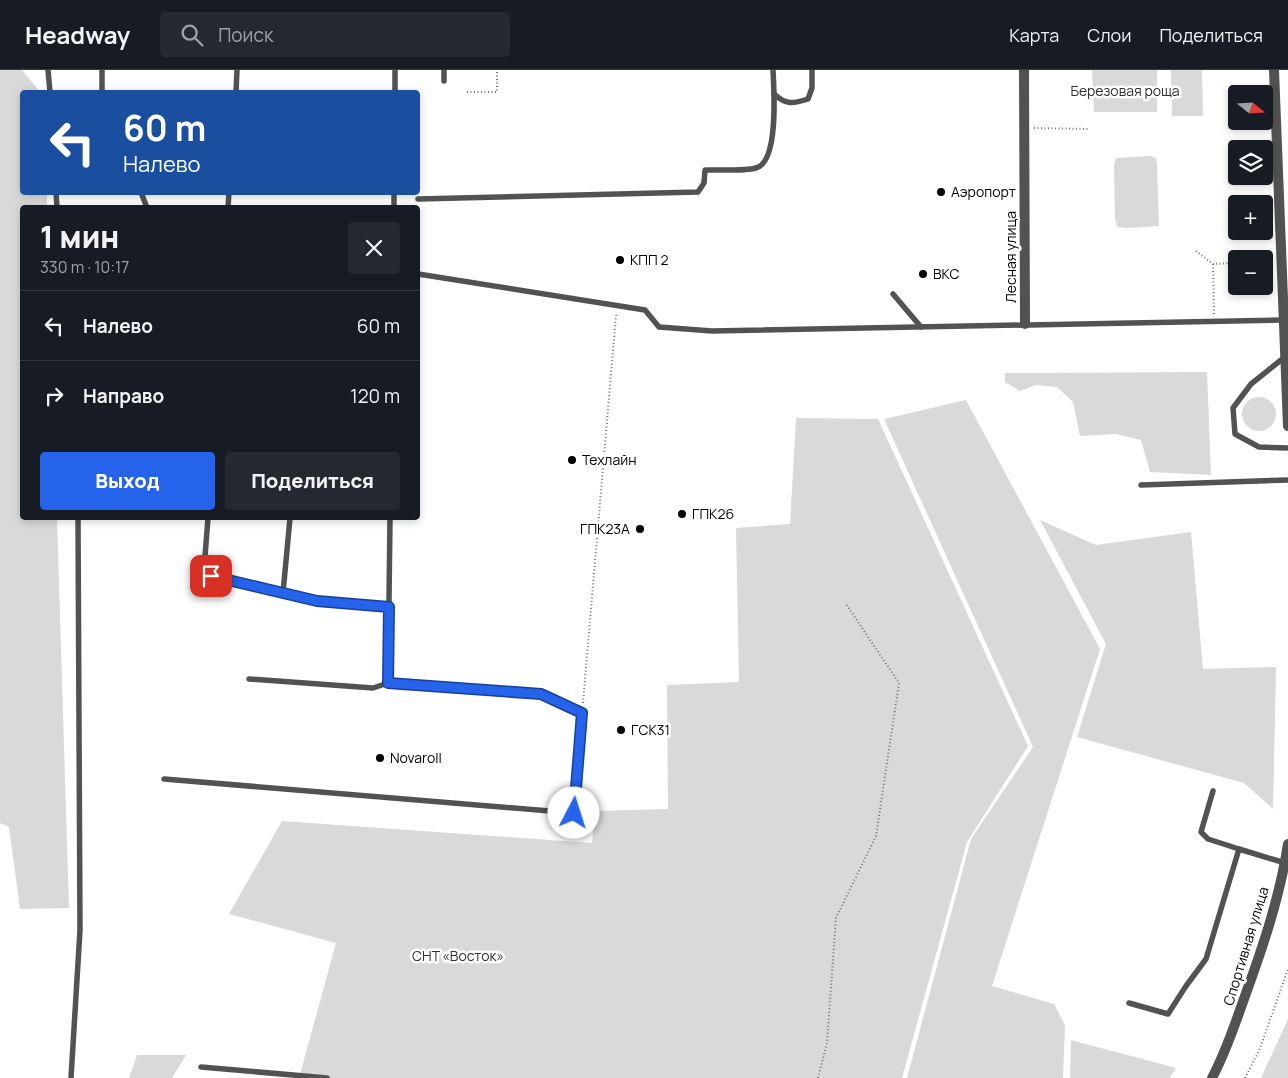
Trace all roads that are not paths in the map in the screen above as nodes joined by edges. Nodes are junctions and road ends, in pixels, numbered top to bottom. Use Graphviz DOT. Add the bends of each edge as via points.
graph roads {
  1 [pos="48,70"];
  2 [pos="102,70"];
  3 [pos="237,70"];
  4 [pos="395,70"];
  5 [pos="444,70"];
  6 [pos="773,70"];
  7 [pos="812,70"];
  8 [pos="1024,70"];
  9 [pos="1274,70"];
  10 [pos="444,81"];
  11 [pos="50,90"];
  12 [pos="102,90"];
  13 [pos="236,90"];
  14 [pos="395,90"];
  15 [pos="774,94"];
  16 [pos="418,199"];
  17 [pos="420,274"];
  18 [pos="893,294"];
  19 [pos="1283,320"];
  20 [pos="1024,324"];
  21 [pos="921,327"];
  22 [pos="1287,356"];
  23 [pos="1288,426"];
  24 [pos="1288,448"];
  25 [pos="1288,480"];
  26 [pos="1142,485"];
  27 [pos="78,520"];
  28 [pos="208,520"];
  29 [pos="290,520"];
  30 [pos="390,520"];
  31 [pos="283,593"];
  32 [pos="389,607"];
  33 [pos="249,679"];
  34 [pos="388,683"];
  35 [pos="164,779"];
  36 [pos="1214,791"];
  37 [pos="1288,844"];
  38 [pos="1239,849"];
  39 [pos="1285,863"];
  40 [pos="1128,1003"];
  41 [pos="201,1068"];
  42 [pos="71,1078"];
  43 [pos="327,1078"];
  44 [pos="1212,1078"];
  1 -- 11 [label="lane"];
  2 -- 12 [label="lane"];
  3 -- 13 [label="lane"];
  4 -- 14 [label="lane"];
  5 -- 10 [label="lane"];
  6 -- 15 [label="lane"];
  7 -- 15 [label="lane" via="808,99 794,103 781,100"];
  8 -- 20 [label="street, Лесная улица"];
  9 -- 19 [label="street"];
  15 -- 16 [label="lane" via="771,145 764,164 756,168 705,170 704,183 698,192"];
  17 -- 21 [label="lane" via="645,310 659,326 712,331"];
  18 -- 21 [label="lane"];
  19 -- 20 [label="lane"];
  19 -- 22 [label="street"];
  20 -- 21 [label="lane"];
  22 -- 23 [label="street"];
  22 -- 24 [label="lane" via="1251,384 1232,408 1235,434 1259,447"];
  25 -- 26 [label="lane"];
  27 -- 42 [label="lane" via="80,930"];
  28 -- 31 [label="lane" via="204,569 211,576"];
  29 -- 31 [label="lane"];
  30 -- 32 [label="lane"];
  31 -- 32 [label="lane" via="317,601"];
  32 -- 34 [label="lane"];
  33 -- 34 [label="lane" via="373,688"];
  34 -- 35 [label="lane" via="541,694 582,713 574,813"];
  36 -- 38 [label="lane" via="1201,832 1208,839"];
  37 -- 39 [label="street, Спортивная улица"];
  38 -- 39 [label="lane"];
  38 -- 40 [label="lane" via="1206,959 1168,1014"];
  39 -- 44 [label="street, Спортивная улица" via="1262,949 1224,1055"];
  41 -- 43 [label="lane"];
}
